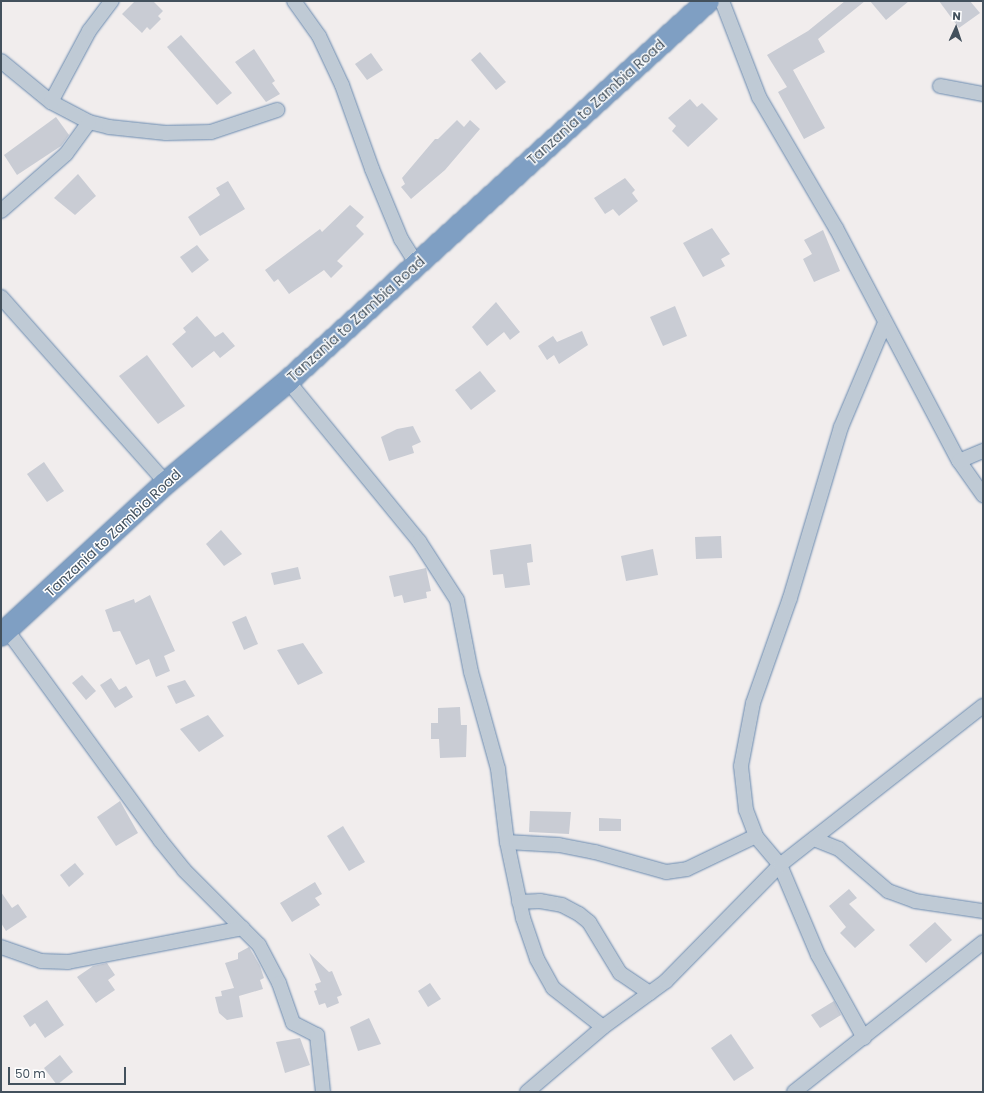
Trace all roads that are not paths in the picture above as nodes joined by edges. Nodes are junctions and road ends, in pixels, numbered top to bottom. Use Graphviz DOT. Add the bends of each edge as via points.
graph roads {
  1 [pos="112,1"];
  2 [pos="708,1"];
  3 [pos="722,1"];
  4 [pos="302,4"];
  5 [pos="1,60"];
  6 [pos="940,86"];
  7 [pos="983,94"];
  8 [pos="51,102"];
  9 [pos="277,110"];
  10 [pos="89,122"];
  11 [pos="1,211"];
  12 [pos="417,265"];
  13 [pos="1,297"];
  14 [pos="885,323"];
  15 [pos="288,381"];
  16 [pos="983,451"];
  17 [pos="959,461"];
  18 [pos="166,483"];
  19 [pos="983,495"];
  20 [pos="4,632"];
  21 [pos="983,706"];
  22 [pos="756,836"];
  23 [pos="814,839"];
  24 [pos="507,842"];
  25 [pos="780,865"];
  26 [pos="519,902"];
  27 [pos="983,911"];
  28 [pos="243,928"];
  29 [pos="983,942"];
  30 [pos="1,947"];
  31 [pos="650,993"];
  32 [pos="603,1027"];
  33 [pos="864,1038"];
  34 [pos="323,1092"];
  35 [pos="526,1092"];
  36 [pos="794,1092"];
  1 -- 8 [label="street" via="89,31"];
  2 -- 12 [label="highway, Tanzania to Zambia Road"];
  3 -- 14 [label="street" via="759,97 836,228"];
  4 -- 12 [label="street" via="342,85 372,169 401,239"];
  5 -- 8 [label="street"];
  6 -- 7 [label="street"];
  8 -- 10 [label="street"];
  9 -- 10 [label="street" via="211,132 134,131"];
  10 -- 11 [label="street" via="66,154"];
  12 -- 15 [label="highway, Tanzania to Zambia Road"];
  13 -- 18 [label="street"];
  14 -- 17 [label="street"];
  14 -- 22 [label="street" via="841,427 790,598 753,703 742,755 742,786 746,810"];
  15 -- 18 [label="highway, Tanzania to Zambia Road"];
  15 -- 24 [label="street" via="419,541 457,600 471,672 498,769"];
  16 -- 17 [label="street"];
  17 -- 19 [label="street"];
  18 -- 20 [label="highway, Tanzania to Zambia Road"];
  20 -- 28 [label="street" via="184,870"];
  21 -- 23 [label="street"];
  22 -- 24 [label="street" via="687,869 666,872 595,852 559,845"];
  22 -- 25 [label="street"];
  23 -- 25 [label="street"];
  23 -- 27 [label="street" via="839,849 888,891 915,902"];
  24 -- 26 [label="street"];
  25 -- 31 [label="street" via="707,942"];
  25 -- 33 [label="street" via="818,955"];
  26 -- 31 [label="street" via="540,901 562,905 579,914 589,922 620,973"];
  26 -- 32 [label="street" via="537,959 553,988"];
  28 -- 30 [label="street" via="68,962 41,961"];
  28 -- 34 [label="street" via="259,945 279,983 293,1023 316,1035"];
  29 -- 33 [label="street"];
  31 -- 32 [label="street"];
  32 -- 35 [label="street"];
  33 -- 36 [label="street"];
}
